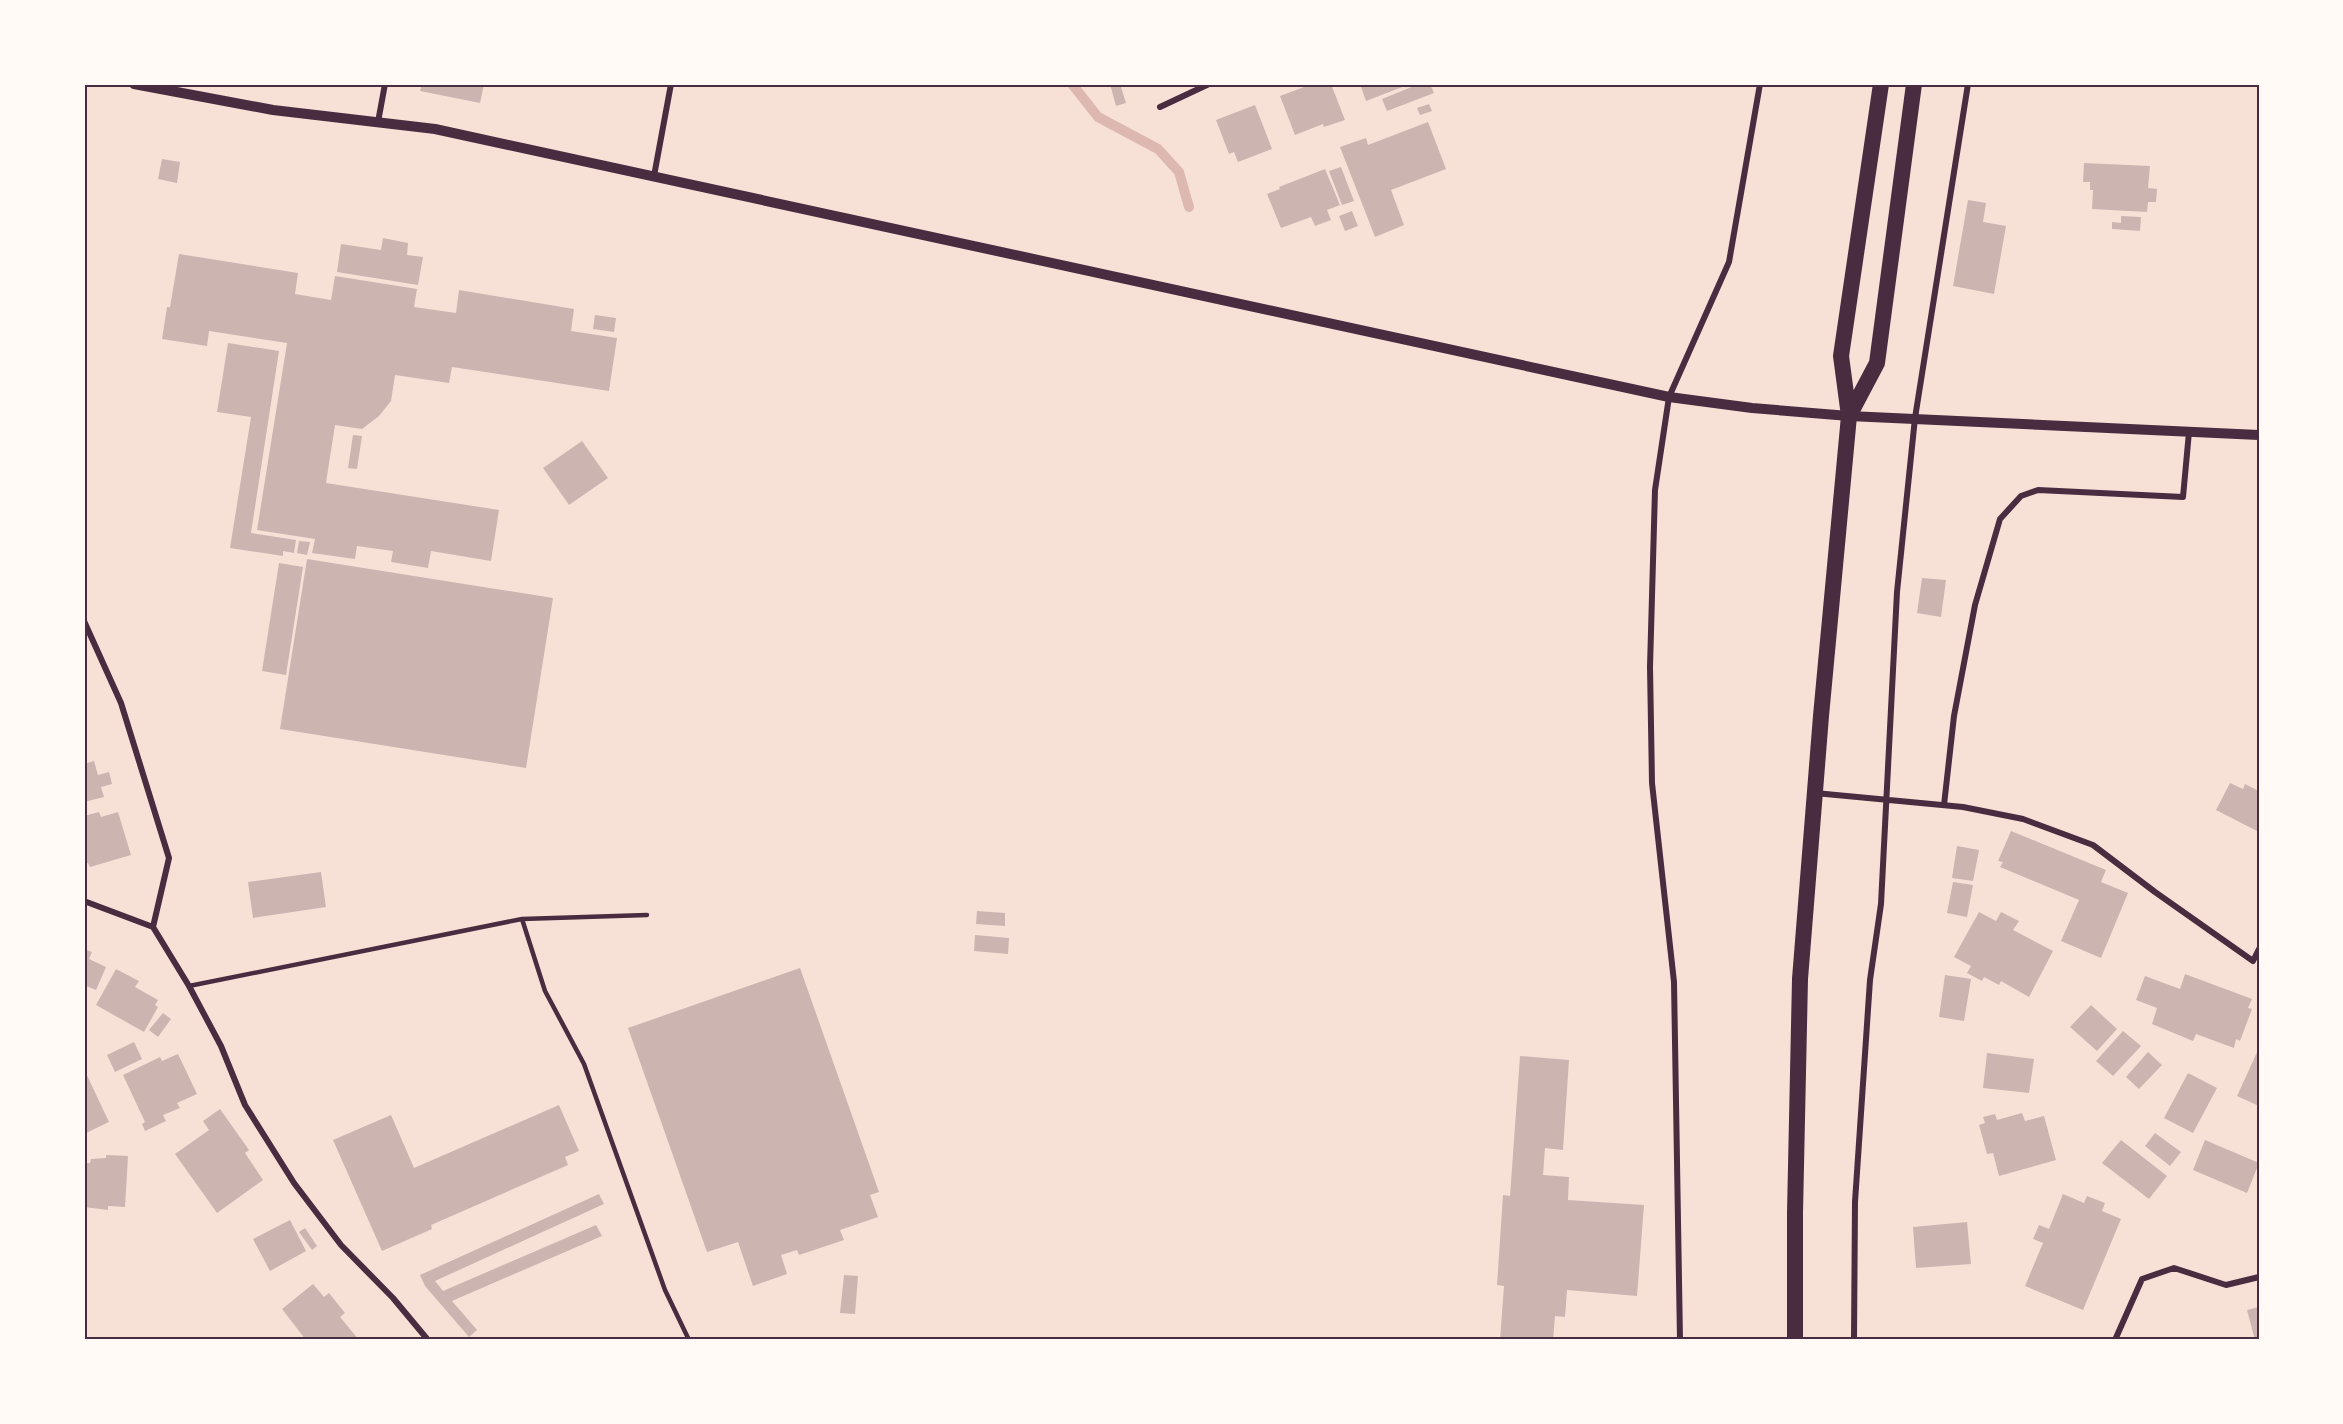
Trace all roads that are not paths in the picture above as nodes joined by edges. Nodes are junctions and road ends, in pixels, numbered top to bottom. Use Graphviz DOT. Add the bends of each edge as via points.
graph roads {
  1 [pos="134,84"];
  2 [pos="385,84"];
  3 [pos="670,84"];
  4 [pos="1189,84"];
  5 [pos="1209,84"];
  6 [pos="1760,84"];
  7 [pos="1881,84"];
  8 [pos="1914,84"];
  9 [pos="1968,84"];
  10 [pos="164,87"];
  11 [pos="1191,92"];
  12 [pos="1160,107"];
  13 [pos="378,123"];
  14 [pos="654,176"];
  15 [pos="1669,396"];
  16 [pos="1849,416"];
  17 [pos="1915,418"];
  18 [pos="2189,432"];
  19 [pos="2259,435"];
  20 [pos="84,621"];
  21 [pos="1815,792"];
  22 [pos="1887,800"];
  23 [pos="1944,805"];
  24 [pos="84,901"];
  25 [pos="647,915"];
  26 [pos="522,919"];
  27 [pos="153,927"];
  28 [pos="2259,950"];
  29 [pos="2253,961"];
  30 [pos="2259,965"];
  31 [pos="189,986"];
  32 [pos="2259,1277"];
  33 [pos="428,1340"];
  34 [pos="689,1340"];
  35 [pos="1680,1340"];
  36 [pos="1795,1340"];
  37 [pos="1854,1340"];
  38 [pos="2115,1340"];
  1 -- 10 [label="street"];
  2 -- 13 [label="street"];
  3 -- 14 [label="street"];
  4 -- 11 [label="street"];
  5 -- 11 [label="street"];
  6 -- 15 [label="street" via="1729,262"];
  7 -- 16 [label="highway" via="1841,356"];
  8 -- 16 [label="highway" via="1877,363"];
  9 -- 17 [label="street"];
  10 -- 13 [label="street" via="273,110"];
  11 -- 12 [label="street"];
  13 -- 14 [label="street" via="435,129"];
  14 -- 15 [label="street"];
  15 -- 16 [label="street"];
  15 -- 35 [label="street" via="1655,490 1650,666 1652,783 1674,982"];
  16 -- 17 [label="street"];
  16 -- 21 [label="highway"];
  17 -- 18 [label="street"];
  17 -- 22 [label="street" via="1897,592"];
  18 -- 19 [label="street"];
  18 -- 23 [label="street" via="2183,497 2038,490 2021,496 2000,519 1975,605 1954,716"];
  20 -- 27 [label="street" via="121,703 169,858"];
  21 -- 22 [label="street"];
  21 -- 36 [label="highway" via="1800,979"];
  22 -- 23 [label="street"];
  22 -- 37 [label="street" via="1855,1202"];
  23 -- 29 [label="street" via="2023,819 2093,845"];
  24 -- 27 [label="street"];
  25 -- 26 [label="lane"];
  26 -- 31 [label="lane"];
  26 -- 34 [label="lane" via="545,991 584,1064 665,1290"];
  27 -- 31 [label="street"];
  28 -- 29 [label="street"];
  29 -- 30 [label="street"];
  31 -- 33 [label="street" via="221,1046 245,1105 294,1183 341,1245"];
  32 -- 38 [label="street" via="2226,1285 2174,1268 2142,1279"];
}
